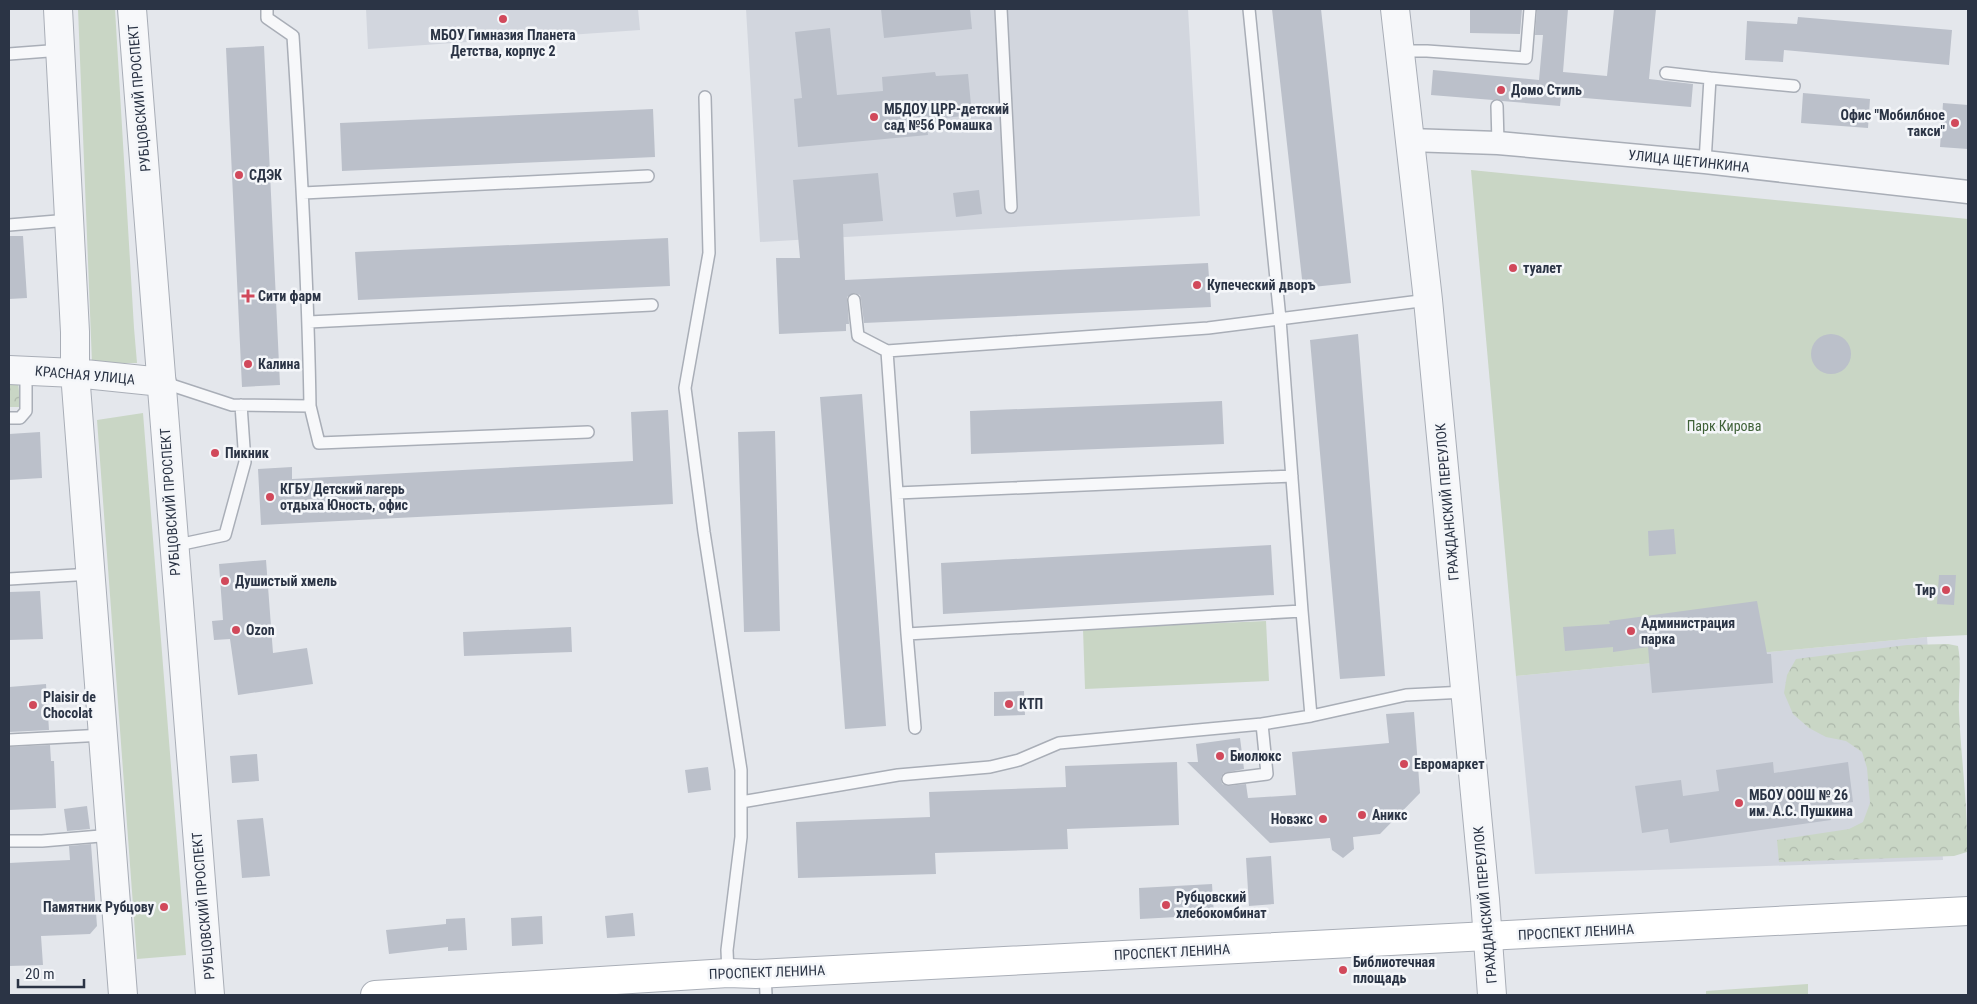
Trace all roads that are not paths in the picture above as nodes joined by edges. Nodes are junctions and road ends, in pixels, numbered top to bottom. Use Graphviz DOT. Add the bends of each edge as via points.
graph roads {
  1 [pos="58,9"];
  2 [pos="132,9"];
  3 [pos="267,9"];
  4 [pos="1001,9"];
  5 [pos="1249,9"];
  6 [pos="1395,9"];
  7 [pos="1530,9"];
  8 [pos="62,50"];
  9 [pos="1400,51"];
  10 [pos="9,54"];
  11 [pos="1666,72"];
  12 [pos="1710,78"];
  13 [pos="1794,86"];
  14 [pos="704,98"];
  15 [pos="1497,106"];
  16 [pos="1409,140"];
  17 [pos="1498,142"];
  18 [pos="1705,162"];
  19 [pos="648,176"];
  20 [pos="1968,192"];
  21 [pos="303,193"];
  22 [pos="1011,207"];
  23 [pos="70,220"];
  24 [pos="9,224"];
  25 [pos="854,300"];
  26 [pos="1428,300"];
  27 [pos="652,305"];
  28 [pos="1280,319"];
  29 [pos="309,322"];
  30 [pos="886,351"];
  31 [pos="17,370"];
  32 [pos="76,373"];
  33 [pos="162,382"];
  34 [pos="241,405"];
  35 [pos="310,406"];
  36 [pos="9,418"];
  37 [pos="588,432"];
  38 [pos="1292,476"];
  39 [pos="897,493"];
  40 [pos="173,546"];
  41 [pos="92,574"];
  42 [pos="9,579"];
  43 [pos="1302,612"];
  44 [pos="906,634"];
  45 [pos="1465,692"];
  46 [pos="1312,716"];
  47 [pos="1262,724"];
  48 [pos="916,728"];
  49 [pos="104,735"];
  50 [pos="9,740"];
  51 [pos="1228,779"];
  52 [pos="741,802"];
  53 [pos="112,835"];
  54 [pos="9,841"];
  55 [pos="1968,911"];
  56 [pos="1488,936"];
  57 [pos="728,973"];
  58 [pos="765,984"];
  59 [pos="572,989"];
  60 [pos="123,995"];
  61 [pos="210,995"];
  62 [pos="376,995"];
  63 [pos="385,995"];
  64 [pos="1492,995"];
  1 -- 8 [label="street"];
  2 -- 33 [label="street, РУБЦОВСКИЙ ПРОСПЕКТ"];
  3 -- 21 [label="lane" via="267,18 293,36"];
  4 -- 22 [label="lane"];
  5 -- 28 [label="lane"];
  6 -- 9 [label="street, ГРАЖДАНСКИЙ ПЕРЕУЛОК"];
  7 -- 9 [label="lane" via="1526,58"];
  8 -- 10 [label="lane"];
  8 -- 23 [label="street"];
  9 -- 16 [label="street, ГРАЖДАНСКИЙ ПЕРЕУЛОК"];
  11 -- 12 [label="lane"];
  12 -- 13 [label="lane"];
  12 -- 18 [label="lane"];
  14 -- 52 [label="lane" via="709,253 685,388 741,770"];
  15 -- 17 [label="lane"];
  16 -- 17 [label="street, УЛИЦА ЩЕТИНКИНА"];
  16 -- 26 [label="street, ГРАЖДАНСКИЙ ПЕРЕУЛОК"];
  17 -- 18 [label="street, УЛИЦА ЩЕТИНКИНА"];
  18 -- 20 [label="street, УЛИЦА ЩЕТИНКИНА"];
  19 -- 21 [label="lane"];
  21 -- 29 [label="lane"];
  23 -- 24 [label="lane"];
  23 -- 32 [label="street"];
  25 -- 30 [label="lane" via="858,336"];
  26 -- 28 [label="lane"];
  26 -- 45 [label="street, ГРАЖДАНСКИЙ ПЕРЕУЛОК"];
  27 -- 29 [label="lane"];
  28 -- 30 [label="lane" via="1208,328"];
  28 -- 38 [label="lane"];
  29 -- 35 [label="lane"];
  30 -- 39 [label="lane"];
  31 -- 32 [label="street, КРАСНАЯ УЛИЦА"];
  31 -- 36 [label="lane" via="26,411 20,418"];
  32 -- 33 [label="street, КРАСНАЯ УЛИЦА"];
  32 -- 41 [label="street"];
  33 -- 34 [label="lane" via="232,405"];
  33 -- 40 [label="street, РУБЦОВСКИЙ ПРОСПЕКТ"];
  34 -- 35 [label="lane"];
  34 -- 40 [label="lane" via="245,462 225,535"];
  35 -- 37 [label="lane" via="319,443"];
  38 -- 39 [label="lane"];
  38 -- 43 [label="lane"];
  39 -- 44 [label="lane"];
  40 -- 61 [label="street, РУБЦОВСКИЙ ПРОСПЕКТ"];
  41 -- 42 [label="lane"];
  41 -- 49 [label="street"];
  43 -- 44 [label="lane"];
  43 -- 46 [label="lane"];
  44 -- 48 [label="lane"];
  45 -- 46 [label="lane" via="1406,695"];
  45 -- 56 [label="street, ГРАЖДАНСКИЙ ПЕРЕУЛОК"];
  46 -- 47 [label="lane"];
  47 -- 51 [label="lane" via="1267,774"];
  47 -- 52 [label="lane" via="1059,743 1019,760 990,767 898,775"];
  49 -- 50 [label="lane"];
  49 -- 53 [label="street"];
  52 -- 57 [label="lane" via="741,837 727,950"];
  53 -- 54 [label="lane"];
  53 -- 60 [label="street"];
  55 -- 56 [label="main road, ПРОСПЕКТ ЛЕНИНА"];
  56 -- 58 [label="main road, ПРОСПЕКТ ЛЕНИНА"];
  56 -- 64 [label="street, ГРАЖДАНСКИЙ ПЕРЕУЛОК"];
  57 -- 58 [label="main road, ПРОСПЕКТ ЛЕНИНА"];
  57 -- 59 [label="main road, ПРОСПЕКТ ЛЕНИНА"];
  59 -- 63 [label="main road, ПРОСПЕКТ ЛЕНИНА"];
  62 -- 63 [label="main road, ПРОСПЕКТ ЛЕНИНА"];
}
